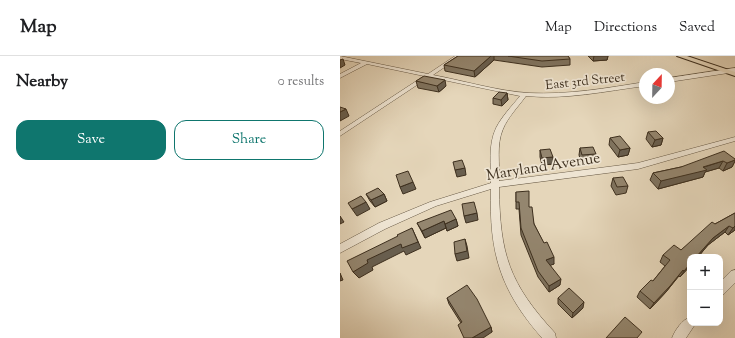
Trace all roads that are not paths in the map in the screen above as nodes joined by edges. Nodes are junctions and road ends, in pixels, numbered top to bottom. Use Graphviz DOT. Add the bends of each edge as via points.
graph roads {
  1 [pos="458,56"];
  2 [pos="680,56"];
  3 [pos="699,56"];
  4 [pos="340,57"];
  5 [pos="367,62"];
  6 [pos="735,67"];
  7 [pos="732,72"];
  8 [pos="429,75"];
  9 [pos="340,76"];
  10 [pos="675,79"];
  11 [pos="639,85"];
  12 [pos="524,95"];
  13 [pos="340,134"];
  14 [pos="735,139"];
  15 [pos="495,185"];
  16 [pos="340,249"];
  17 [pos="735,275"];
  18 [pos="723,287"];
  19 [pos="688,326"];
  20 [pos="550,338"];
  21 [pos="678,338"];
  1 -- 8 [label="street"];
  2 -- 7 [label="main road"];
  3 -- 6 [label="main road"];
  4 -- 5 [label="street, East 3rd Street"];
  5 -- 8 [label="street, East 3rd Street"];
  5 -- 9 [label="street"];
  7 -- 10 [label="street"];
  8 -- 12 [label="street, East 3rd Street"];
  8 -- 13 [label="street"];
  11 -- 12 [label="street, East 3rd Street" via="570,95"];
  12 -- 15 [label="street" via="497,135"];
  14 -- 15 [label="street, Maryland Avenue" via="638,166"];
  15 -- 16 [label="street, Maryland Avenue" via="433,204 382,226"];
  15 -- 20 [label="street" via="494,224 503,268 520,302"];
  17 -- 18 [label="street"];
  19 -- 21 [label="street"];
}
